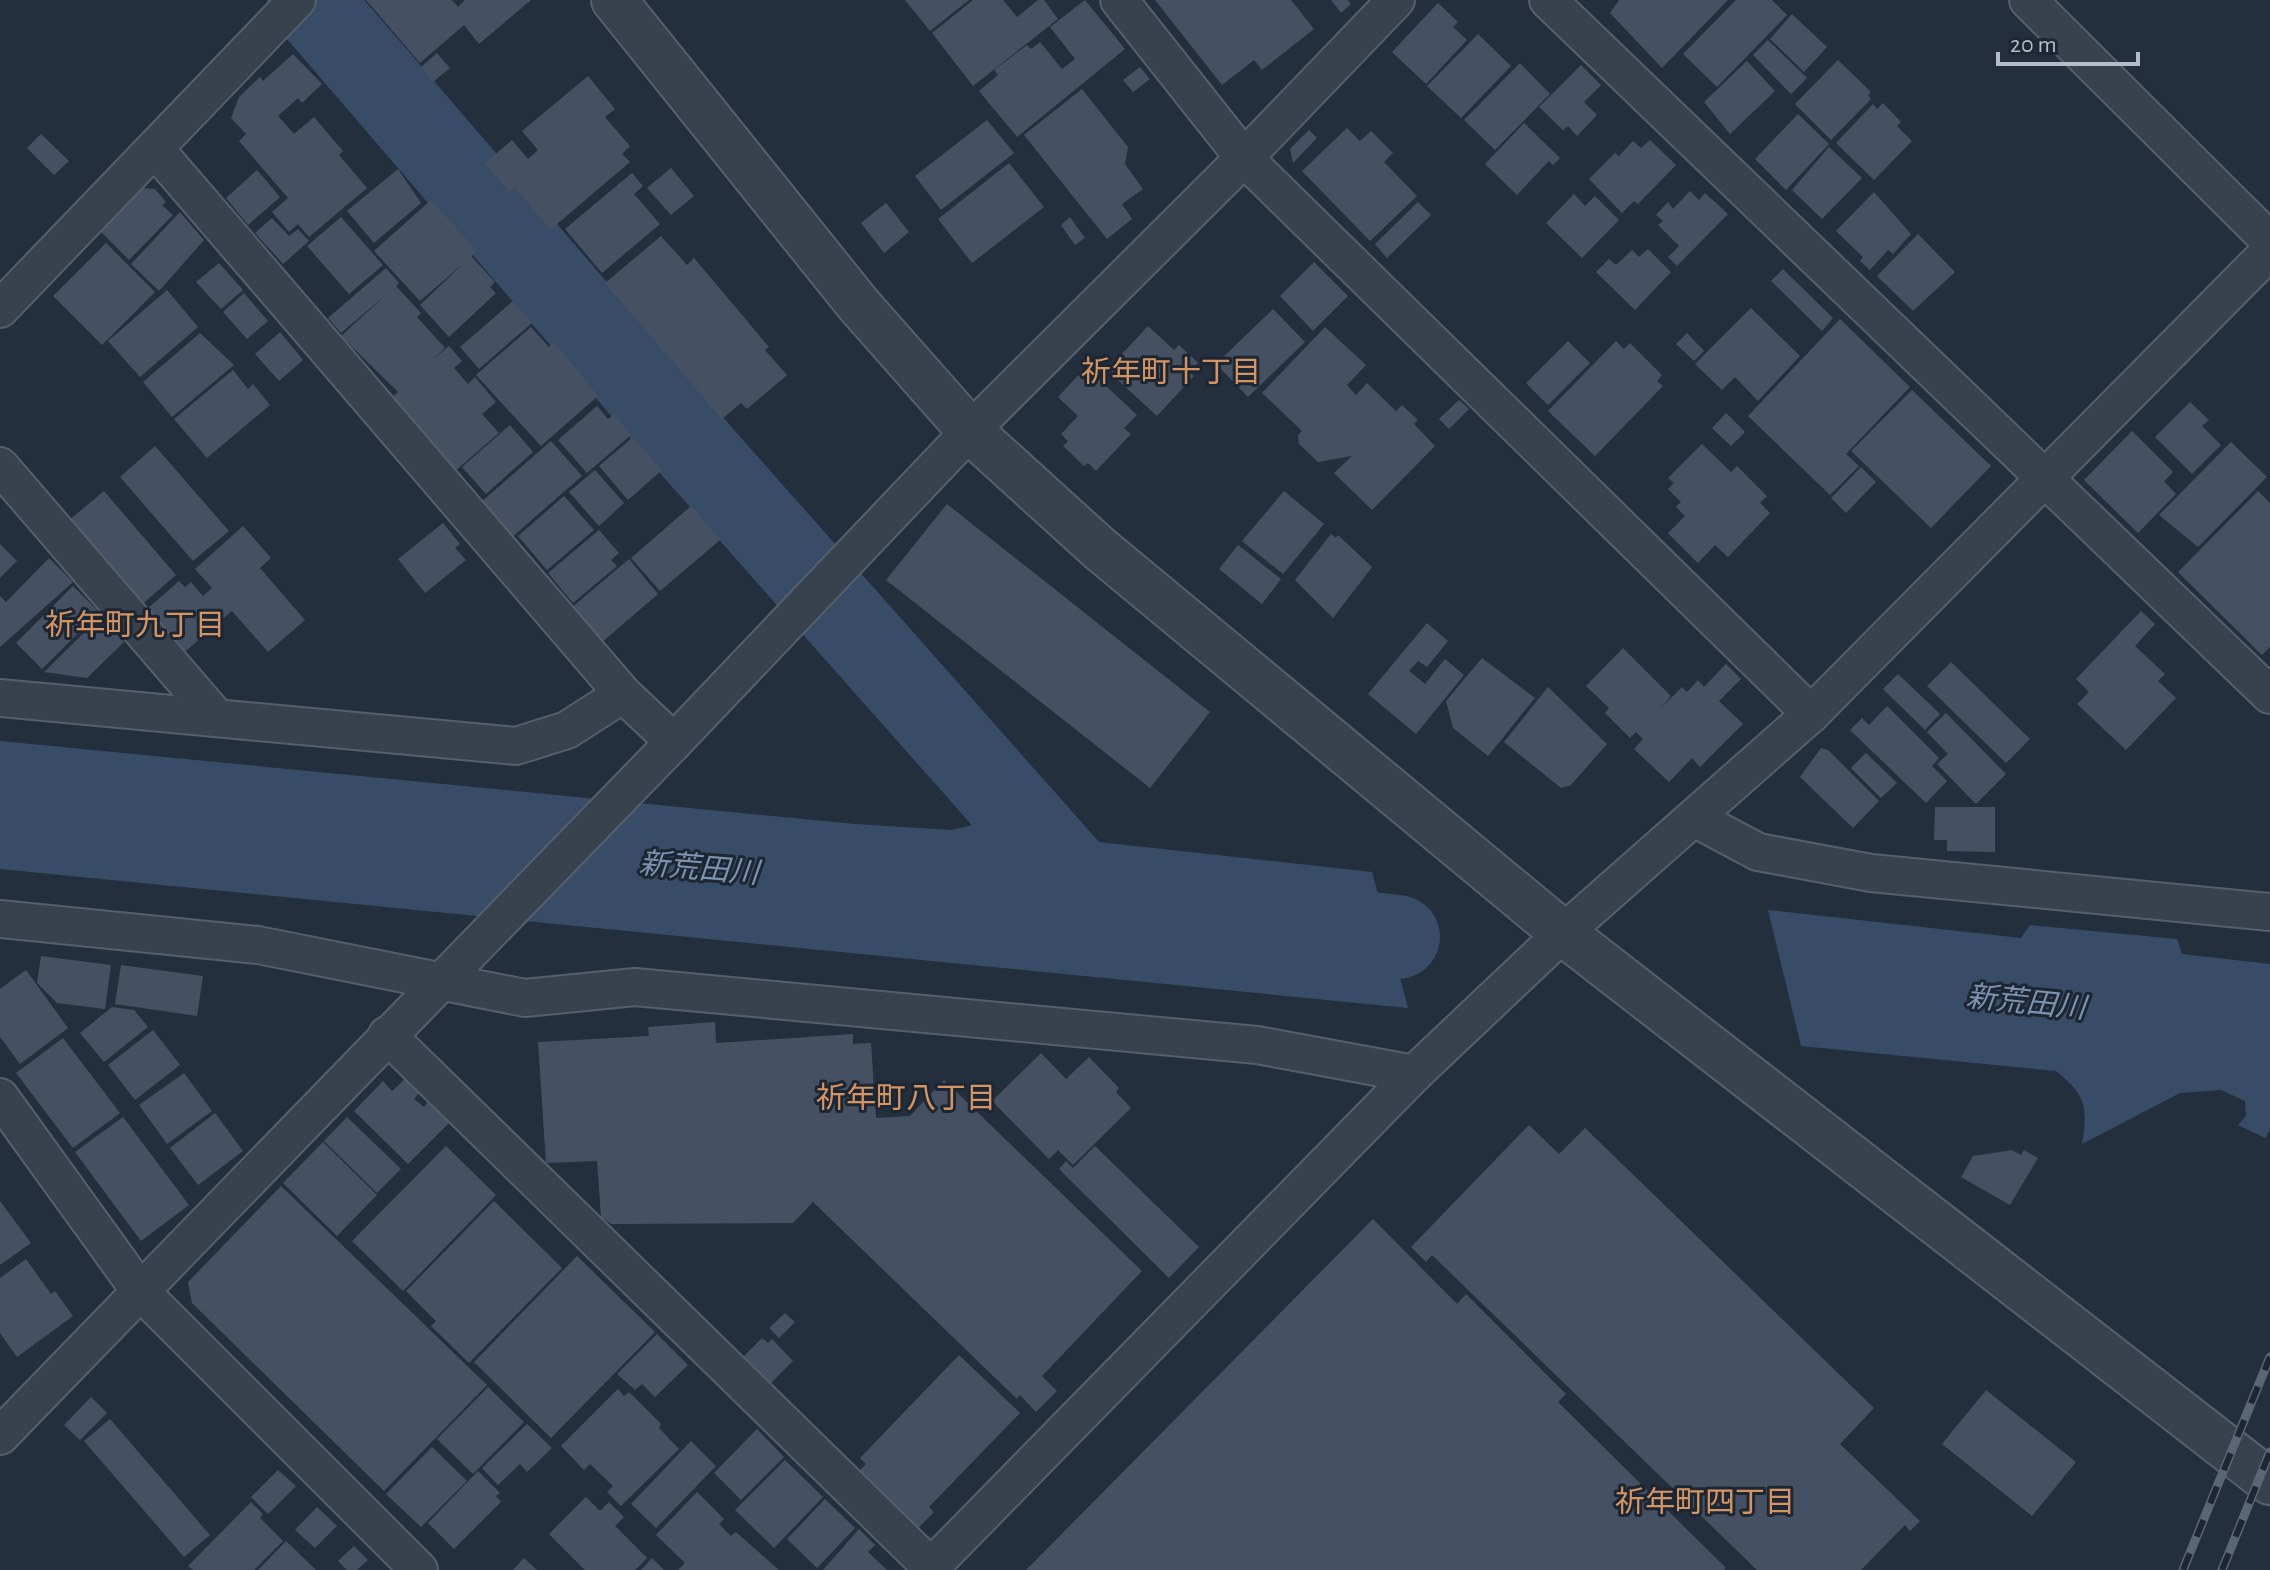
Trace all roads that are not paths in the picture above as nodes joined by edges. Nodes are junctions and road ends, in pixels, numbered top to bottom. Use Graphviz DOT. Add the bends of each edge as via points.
graph roads {
  1 [pos="614,0"];
  2 [pos="1119,0"];
  3 [pos="1396,0"];
  4 [pos="1548,0"];
  5 [pos="2028,0"];
  6 [pos="282,7"];
  7 [pos="156,150"];
  8 [pos="1244,158"];
  9 [pos="2270,241"];
  10 [pos="2270,251"];
  11 [pos="0,309"];
  12 [pos="970,431"];
  13 [pos="0,466"];
  14 [pos="2047,479"];
  15 [pos="623,694"];
  16 [pos="2270,695"];
  17 [pos="0,698"];
  18 [pos="1811,714"];
  19 [pos="216,717"];
  20 [pos="670,746"];
  21 [pos="1696,819"];
  22 [pos="2270,912"];
  23 [pos="0,919"];
  24 [pos="1563,933"];
  25 [pos="437,983"];
  26 [pos="387,1035"];
  27 [pos="1414,1074"];
  28 [pos="0,1097"];
  29 [pos="140,1291"];
  30 [pos="0,1436"];
  31 [pos="2270,1482"];
  32 [pos="929,1568"];
  33 [pos="419,1570"];
  1 -- 12 [label="street" via="858,304"];
  2 -- 8 [label="street"];
  3 -- 8 [label="street"];
  4 -- 14 [label="street"];
  5 -- 9 [label="street"];
  6 -- 7 [label="street"];
  7 -- 11 [label="street"];
  7 -- 15 [label="street"];
  8 -- 12 [label="street"];
  8 -- 18 [label="street"];
  10 -- 14 [label="street"];
  12 -- 20 [label="street"];
  12 -- 24 [label="street" via="1100,549"];
  13 -- 19 [label="street"];
  14 -- 16 [label="street"];
  14 -- 18 [label="street"];
  15 -- 19 [label="street" via="567,730 516,746"];
  15 -- 20 [label="street"];
  17 -- 19 [label="street"];
  18 -- 21 [label="street"];
  20 -- 25 [label="street"];
  21 -- 22 [label="street" via="1758,852 1871,873"];
  21 -- 24 [label="street"];
  23 -- 25 [label="street" via="258,945"];
  24 -- 27 [label="street"];
  24 -- 31 [label="street"];
  25 -- 26 [label="street"];
  25 -- 27 [label="street" via="525,998 666,989 1257,1045"];
  26 -- 29 [label="street"];
  26 -- 32 [label="street"];
  27 -- 32 [label="street"];
  28 -- 29 [label="street"];
  29 -- 30 [label="street"];
  29 -- 33 [label="street"];
}
